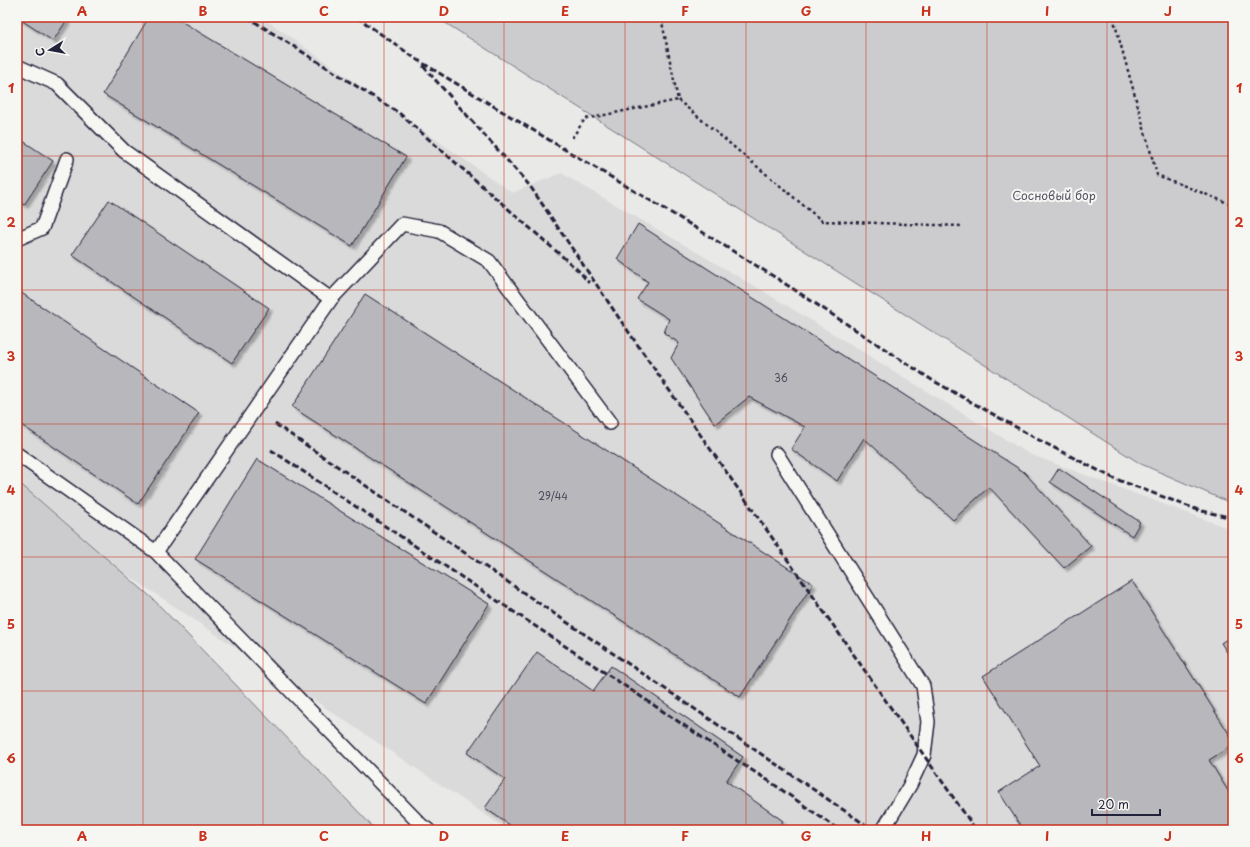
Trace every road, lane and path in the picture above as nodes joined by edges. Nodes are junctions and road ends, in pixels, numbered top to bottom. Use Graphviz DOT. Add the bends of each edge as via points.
graph roads {
  1 [pos="661,17"];
  2 [pos="1113,17"];
  3 [pos="17,66"];
  4 [pos="678,100"];
  5 [pos="572,138"];
  6 [pos="67,159"];
  7 [pos="1233,205"];
  8 [pos="962,226"];
  9 [pos="17,239"];
  10 [pos="330,299"];
  11 [pos="610,424"];
  12 [pos="17,454"];
  13 [pos="777,454"];
  14 [pos="156,552"];
  15 [pos="428,830"];
  16 [pos="883,830"];
  1 -- 4 [label="path"];
  2 -- 7 [label="path" via="1157,175"];
  3 -- 10 [label="lane" via="57,84 124,151"];
  4 -- 5 [label="path" via="585,119"];
  4 -- 8 [label="path" via="822,221"];
  6 -- 9 [label="lane" via="42,228"];
  10 -- 11 [label="lane" via="402,224 438,231 489,260"];
  10 -- 14 [label="lane"];
  12 -- 14 [label="lane"];
  13 -- 16 [label="lane" via="923,686 928,722 924,755 910,785"];
  14 -- 15 [label="lane"];
}
